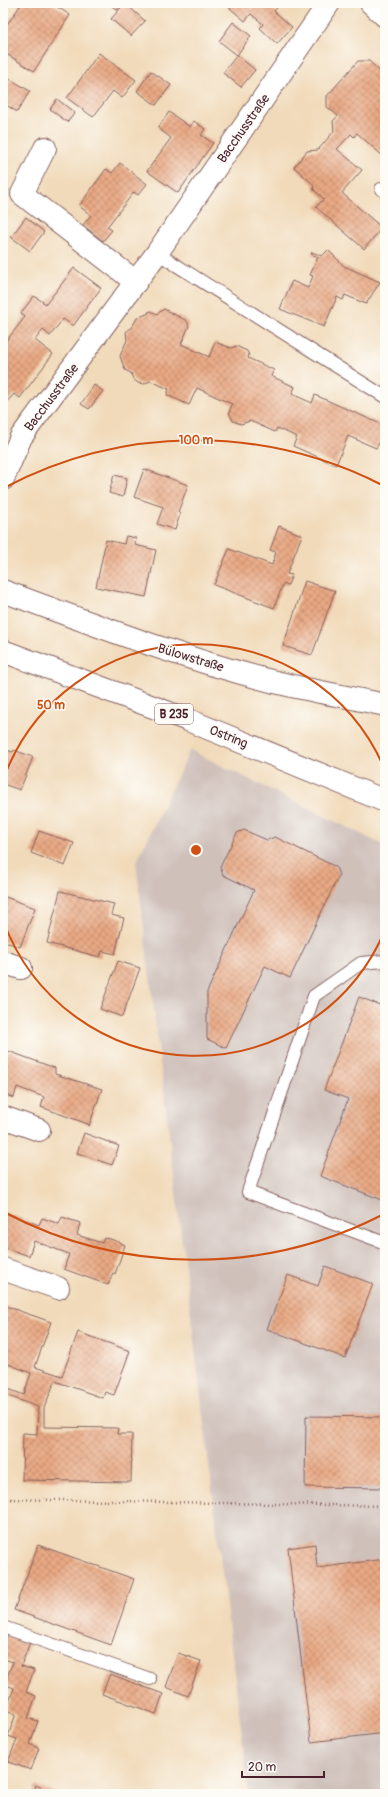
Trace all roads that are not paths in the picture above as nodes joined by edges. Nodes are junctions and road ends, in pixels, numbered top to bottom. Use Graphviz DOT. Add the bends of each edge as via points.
graph roads {
  1 [pos="329,3"];
  2 [pos="371,3"];
  3 [pos="385,16"];
  4 [pos="45,148"];
  5 [pos="157,253"];
  6 [pos="136,282"];
  7 [pos="385,397"];
  8 [pos="3,479"];
  9 [pos="3,591"];
  10 [pos="3,651"];
  11 [pos="385,705"];
  12 [pos="385,801"];
  13 [pos="385,961"];
  14 [pos="3,1117"];
  15 [pos="39,1130"];
  16 [pos="385,1243"];
  17 [pos="3,1268"];
  18 [pos="58,1288"];
  19 [pos="3,1627"];
  20 [pos="150,1679"];
  1 -- 5 [label="street, Bacchusstraße"];
  2 -- 3 [label="street"];
  4 -- 6 [label="street" via="22,194"];
  5 -- 6 [label="street, Bacchusstraße"];
  5 -- 7 [label="lane"];
  6 -- 8 [label="street, Bacchusstraße" via="21,437"];
  9 -- 11 [label="street, Bülowstraße" via="137,640 227,668 275,682"];
  10 -- 12 [label="street, Ostring / B 235" via="188,720"];
  13 -- 16 [label="lane" via="361,963 314,996 248,1192"];
  14 -- 15 [label="street"];
  17 -- 18 [label="street"];
  19 -- 20 [label="lane"];
}
